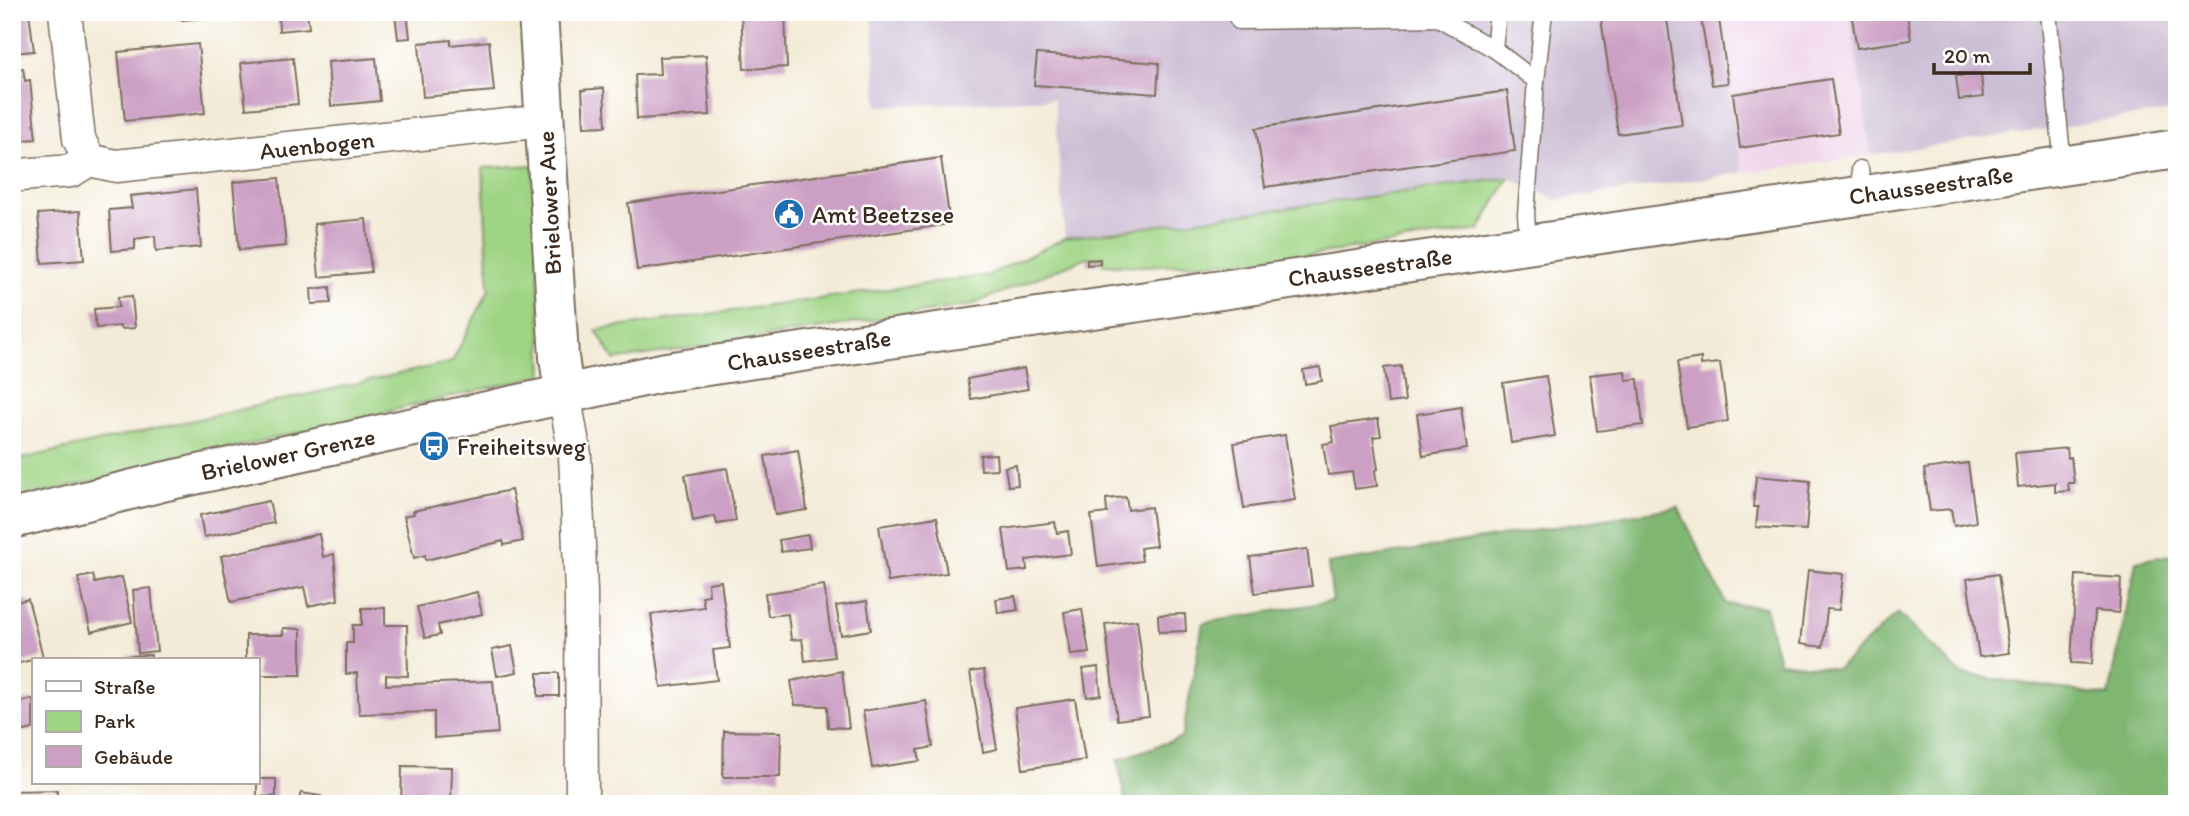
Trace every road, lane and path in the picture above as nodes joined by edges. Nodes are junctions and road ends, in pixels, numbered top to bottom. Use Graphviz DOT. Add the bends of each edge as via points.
graph roads {
  1 [pos="65,12"];
  2 [pos="538,12"];
  3 [pos="1234,12"];
  4 [pos="1498,12"];
  5 [pos="1544,12"];
  6 [pos="2048,12"];
  7 [pos="1494,49"];
  8 [pos="1536,81"];
  9 [pos="545,121"];
  10 [pos="2177,149"];
  11 [pos="89,160"];
  12 [pos="2063,166"];
  13 [pos="20,175"];
  14 [pos="1528,244"];
  15 [pos="564,393"];
  16 [pos="12,519"];
  17 [pos="582,804"];
  1 -- 11 [label="street" via="79,139"];
  2 -- 9 [label="main road, Brielower Aue"];
  3 -- 7 [label="lane" via="1240,21 1438,18"];
  4 -- 7 [label="lane"];
  5 -- 8 [label="lane"];
  6 -- 12 [label="lane"];
  7 -- 8 [label="lane"];
  8 -- 14 [label="lane"];
  9 -- 11 [label="street, Auenbogen" via="116,166"];
  9 -- 15 [label="main road, Brielower Aue"];
  10 -- 12 [label="main road, Chausseestraße"];
  11 -- 13 [label="street, Auenbogen" via="71,171"];
  12 -- 14 [label="main road, Chausseestraße" via="1862,182"];
  14 -- 15 [label="main road, Chausseestraße" via="666,372"];
  15 -- 16 [label="main road, Brielower Grenze"];
  15 -- 17 [label="street" via="575,455"];
}
